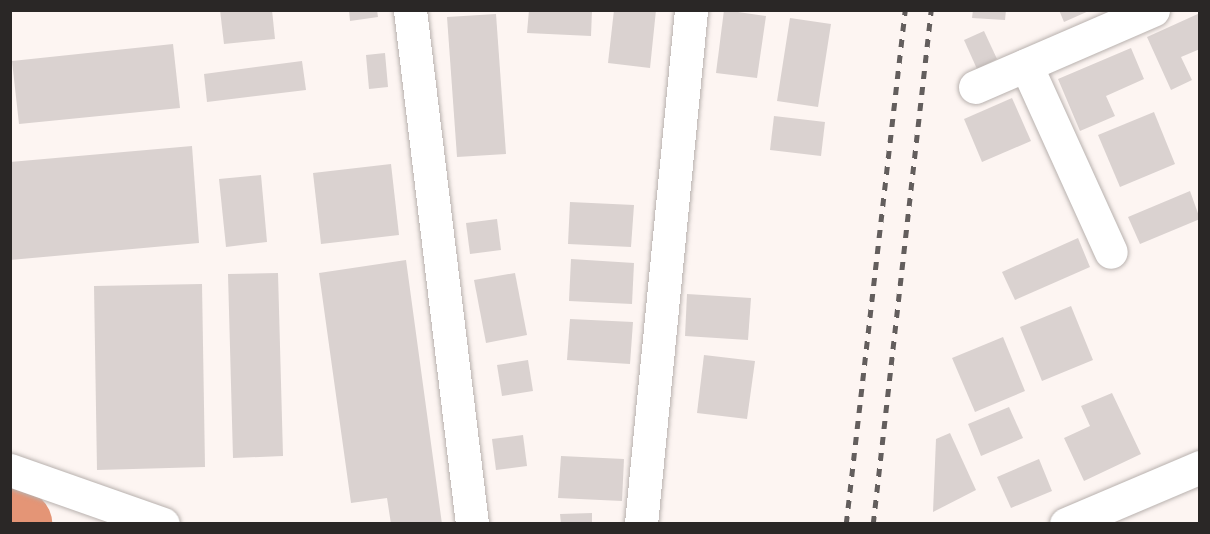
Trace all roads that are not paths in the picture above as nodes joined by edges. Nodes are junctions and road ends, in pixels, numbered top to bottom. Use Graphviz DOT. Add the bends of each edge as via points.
graph roads {
  1 [pos="410,10"];
  2 [pos="691,10"];
  3 [pos="1153,10"];
  4 [pos="1026,65"];
  5 [pos="975,87"];
  6 [pos="1111,252"];
  7 [pos="1200,467"];
  8 [pos="10,470"];
  9 [pos="163,524"];
  10 [pos="472,524"];
  11 [pos="641,524"];
  12 [pos="1066,524"];
  1 -- 10 [label="street"];
  2 -- 11 [label="street"];
  3 -- 4 [label="street"];
  4 -- 5 [label="street"];
  4 -- 6 [label="street"];
  7 -- 12 [label="street"];
  8 -- 9 [label="street"];
}
